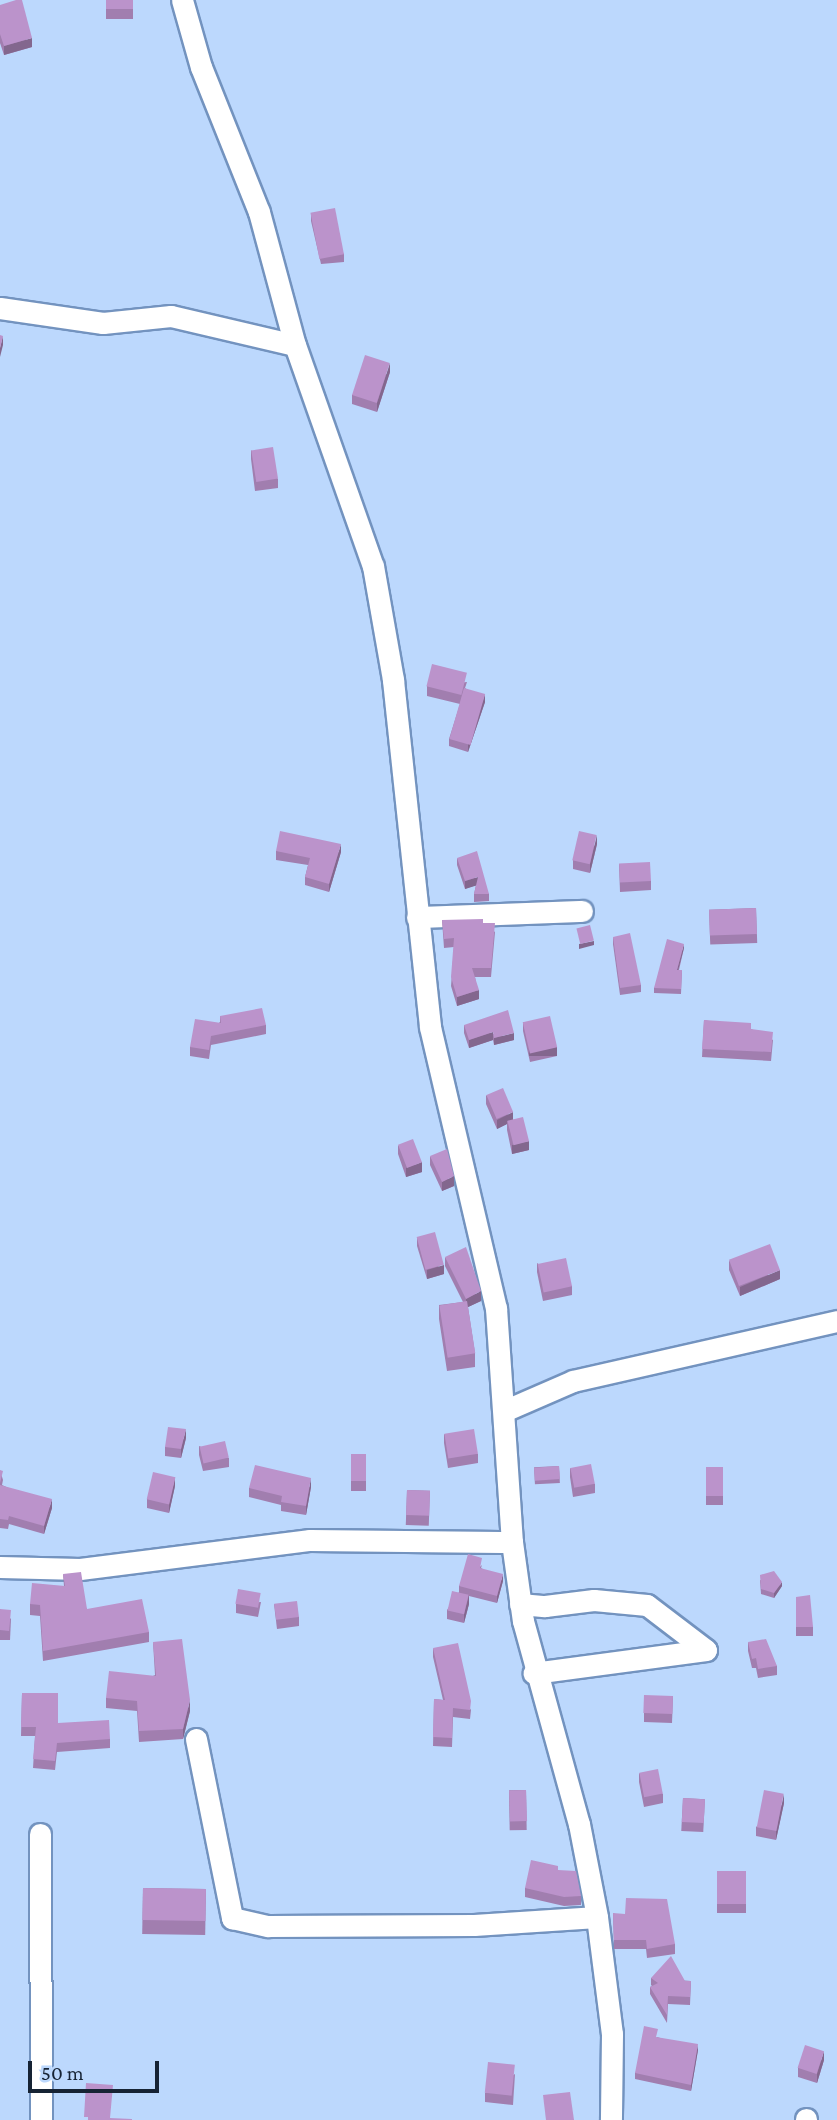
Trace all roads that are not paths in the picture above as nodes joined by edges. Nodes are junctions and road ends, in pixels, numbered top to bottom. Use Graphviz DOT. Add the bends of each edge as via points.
graph roads {
  1 [pos="181,0"];
  2 [pos="0,308"];
  3 [pos="295,345"];
  4 [pos="582,911"];
  5 [pos="417,917"];
  6 [pos="837,1321"];
  7 [pos="504,1411"];
  8 [pos="512,1542"];
  9 [pos="0,1567"];
  10 [pos="520,1604"];
  11 [pos="534,1673"];
  12 [pos="196,1739"];
  13 [pos="40,1834"];
  14 [pos="597,1917"];
  15 [pos="41,2120"];
  16 [pos="611,2120"];
  1 -- 3 [label="street" via="201,67 259,212"];
  2 -- 3 [label="street" via="103,323 171,316"];
  3 -- 5 [label="street" via="373,566 393,680"];
  4 -- 5 [label="street"];
  5 -- 7 [label="street" via="439,1070 496,1308"];
  6 -- 7 [label="street" via="573,1381"];
  7 -- 8 [label="street"];
  8 -- 9 [label="street" via="310,1540 80,1569"];
  8 -- 10 [label="street"];
  10 -- 11 [label="street"];
  10 -- 11 [label="street" via="594,1600 648,1605 706,1650"];
  11 -- 14 [label="street" via="579,1824"];
  12 -- 14 [label="street" via="232,1918 268,1926 474,1925"];
  13 -- 15 [label="street"];
  14 -- 16 [label="street" via="612,2034"];
}
